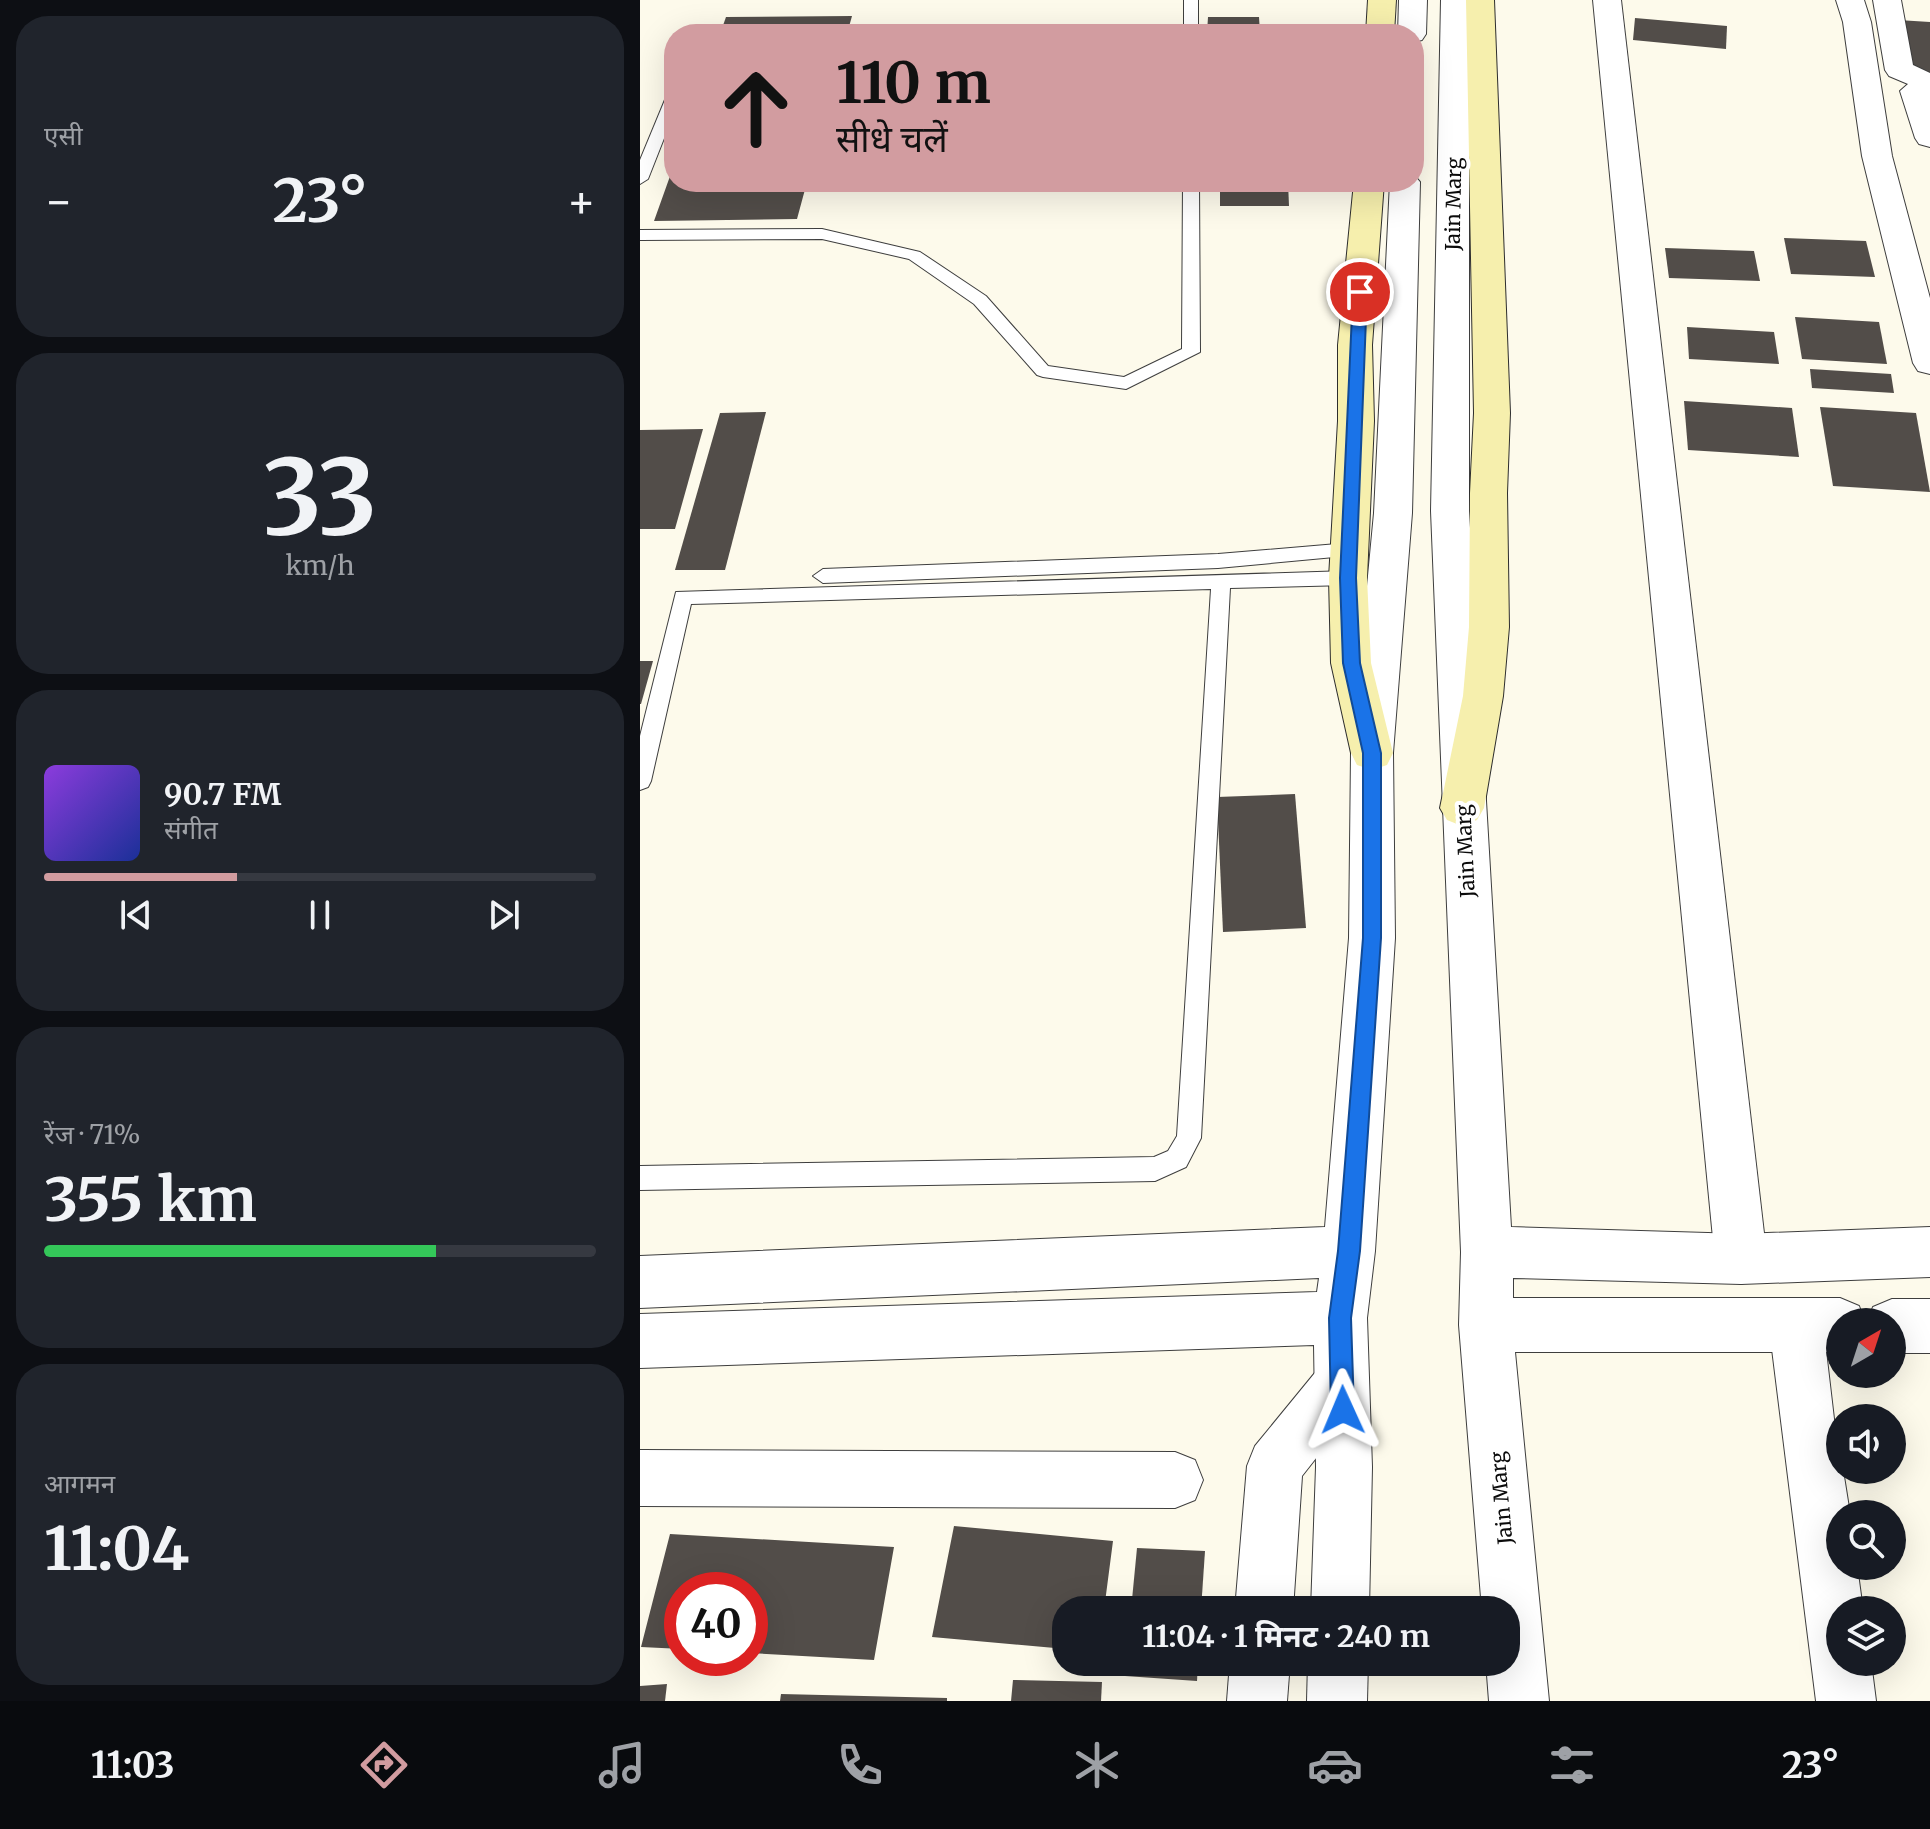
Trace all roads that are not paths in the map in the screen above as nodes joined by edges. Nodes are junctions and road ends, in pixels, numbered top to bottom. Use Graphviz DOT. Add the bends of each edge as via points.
graph roads {
  1 [pos="1191,0"];
  2 [pos="1382,0"];
  3 [pos="1413,0"];
  4 [pos="1455,0"];
  5 [pos="1480,0"];
  6 [pos="1607,0"];
  7 [pos="1850,0"];
  8 [pos="1887,0"];
  9 [pos="1191,24"];
  10 [pos="1381,24"];
  11 [pos="1412,24"];
  12 [pos="1867,88"];
  13 [pos="1925,89"];
  14 [pos="664,120"];
  15 [pos="1930,138"];
  16 [pos="640,179"];
  17 [pos="1191,192"];
  18 [pos="1368,192"];
  19 [pos="1405,192"];
  20 [pos="640,235"];
  21 [pos="1930,363"];
  22 [pos="1349,564"];
  23 [pos="823,576"];
  24 [pos="1221,583"];
  25 [pos="1372,753"];
  26 [pos="640,781"];
  27 [pos="1462,808"];
  28 [pos="640,1178"];
  29 [pos="1349,1251"];
  30 [pos="1487,1252"];
  31 [pos="1930,1252"];
  32 [pos="1741,1259"];
  33 [pos="640,1282"];
  34 [pos="1340,1318"];
  35 [pos="1486,1325"];
  36 [pos="1818,1325"];
  37 [pos="1906,1326"];
  38 [pos="1930,1326"];
  39 [pos="640,1341"];
  40 [pos="1342,1382"];
  41 [pos="640,1478"];
  42 [pos="1175,1480"];
  43 [pos="1265,1596"];
  44 [pos="1340,1596"];
  45 [pos="1836,1596"];
  46 [pos="1259,1676"];
  47 [pos="1338,1676"];
  48 [pos="1843,1676"];
  49 [pos="1257,1701"];
  50 [pos="1337,1701"];
  51 [pos="1519,1701"];
  52 [pos="1846,1701"];
  1 -- 9 [label="lane"];
  2 -- 10 [label="main road"];
  3 -- 11 [label="street"];
  4 -- 27 [label="street, Jain Marg" via="1450,511"];
  5 -- 27 [label="main road" via="1492,413 1487,464 1489,627 1483,714"];
  6 -- 32 [label="street"];
  7 -- 12 [label="street"];
  8 -- 13 [label="street" via="1899,70"];
  12 -- 13 [label="street"];
  12 -- 21 [label="street" via="1877,156"];
  13 -- 15 [label="street"];
  14 -- 16 [label="lane"];
  17 -- 20 [label="lane" via="1191,352 1126,383 1043,371 980,300 914,255 822,234"];
  18 -- 22 [label="main road" via="1355,345"];
  19 -- 25 [label="street" via="1392,541"];
  22 -- 23 [label="lane" via="1218,561"];
  22 -- 24 [label="lane"];
  22 -- 25 [label="main road" via="1351,663"];
  24 -- 26 [label="lane" via="683,597"];
  24 -- 28 [label="lane" via="1189,1138 1177,1159 1155,1169"];
  25 -- 29 [label="street" via="1372,938"];
  27 -- 30 [label="street, Jain Marg"];
  29 -- 33 [label="street"];
  29 -- 34 [label="street"];
  30 -- 32 [label="street"];
  30 -- 35 [label="street, Jain Marg"];
  31 -- 32 [label="street"];
  34 -- 39 [label="street"];
  34 -- 40 [label="street"];
  35 -- 36 [label="street"];
  35 -- 51 [label="street, Jain Marg"];
  36 -- 45 [label="street"];
  37 -- 38 [label="street"];
  40 -- 43 [label="street" via="1275,1466"];
  40 -- 44 [label="street"];
  41 -- 42 [label="street"];
  46 -- 49 [label="street"];
  47 -- 50 [label="street"];
  48 -- 52 [label="street"];
}
